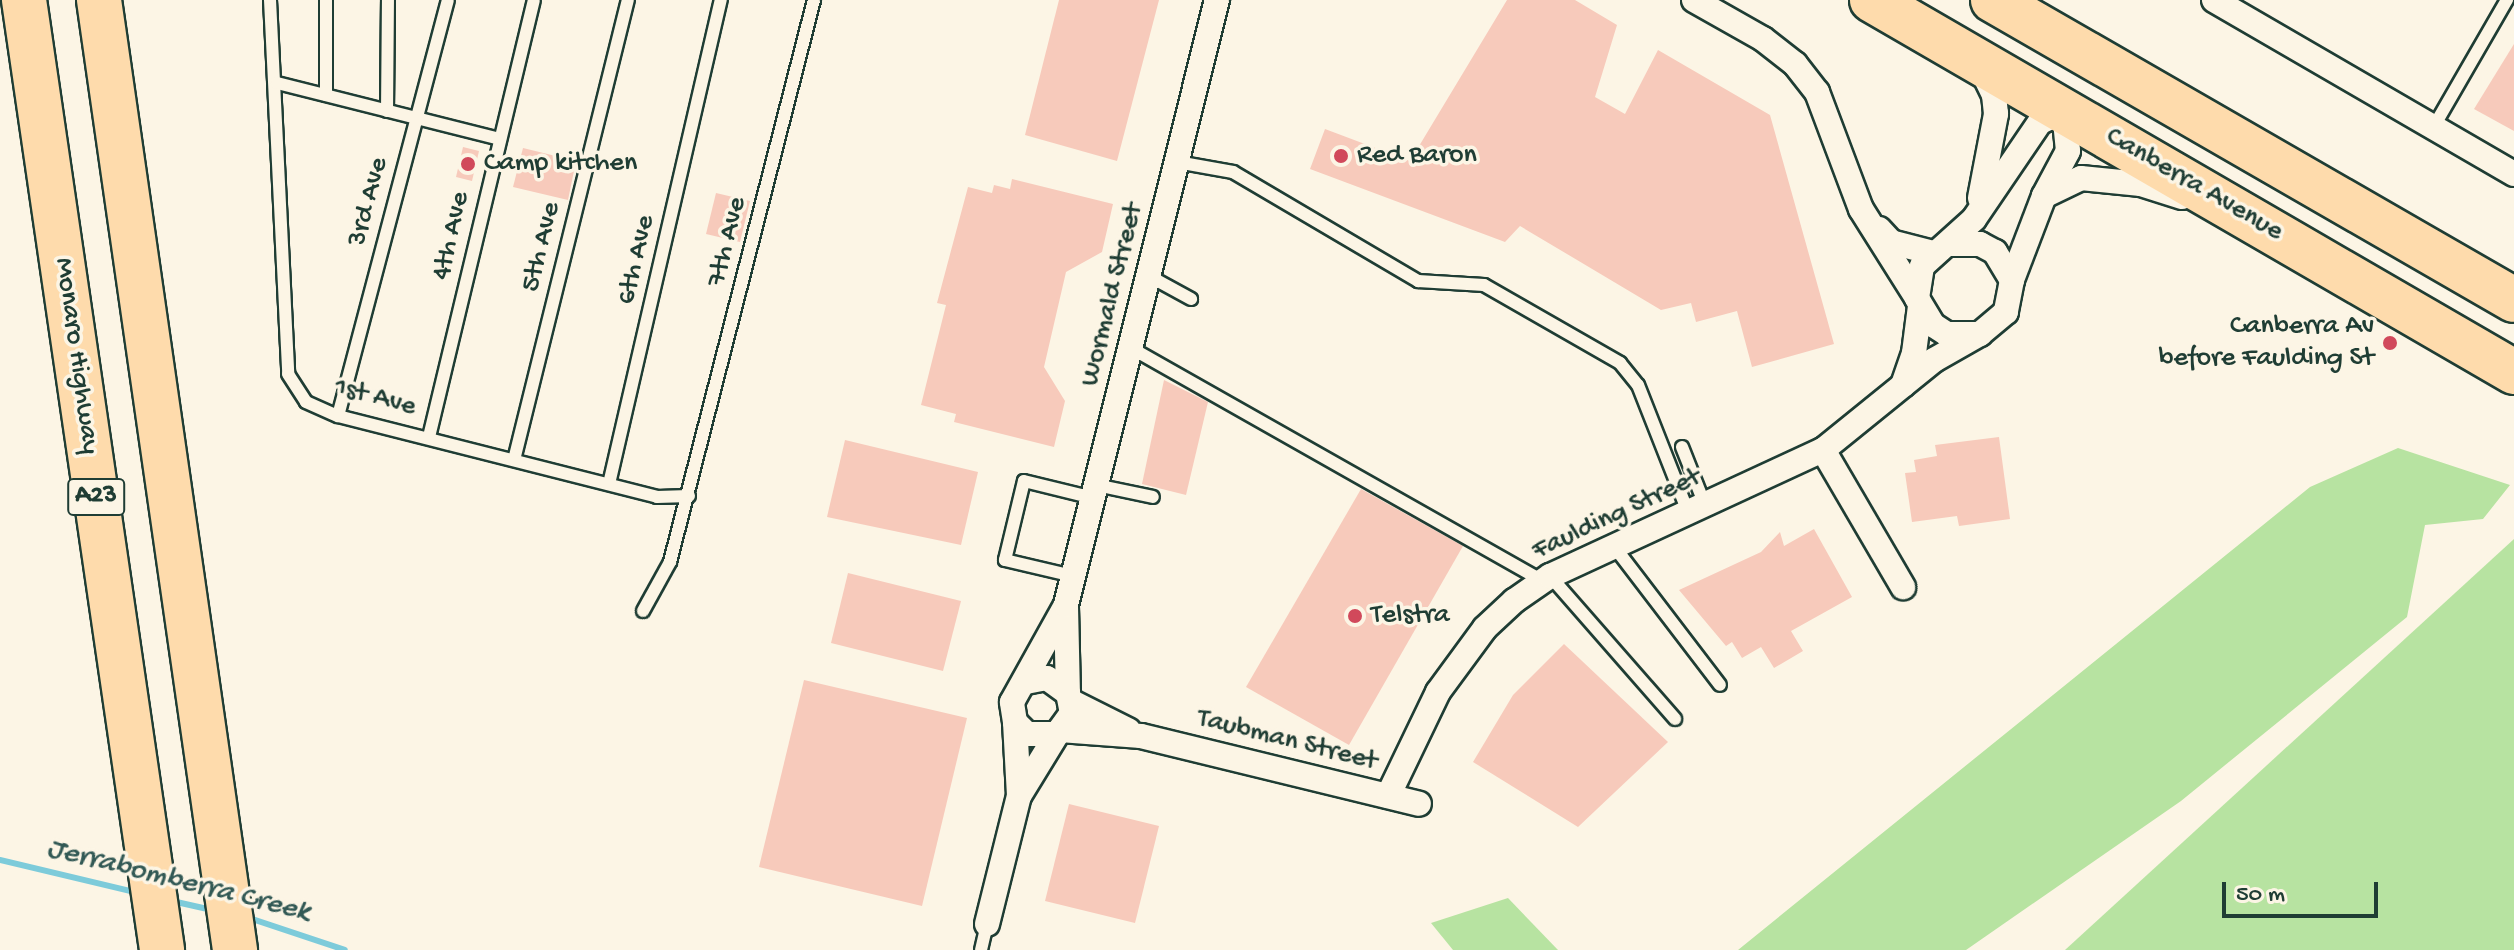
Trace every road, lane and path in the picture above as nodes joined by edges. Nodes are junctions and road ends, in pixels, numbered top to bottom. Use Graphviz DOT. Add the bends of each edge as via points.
graph roads {
  1 [pos="24,0"];
  2 [pos="99,0"];
  3 [pos="270,0"];
  4 [pos="326,0"];
  5 [pos="388,0"];
  6 [pos="448,0"];
  7 [pos="534,0"];
  8 [pos="628,0"];
  9 [pos="721,0"];
  10 [pos="814,0"];
  11 [pos="1217,0"];
  12 [pos="1694,0"];
  13 [pos="1872,0"];
  14 [pos="1971,0"];
  15 [pos="1993,0"];
  16 [pos="2214,0"];
  17 [pos="2507,0"];
  18 [pos="1944,42"];
  19 [pos="277,83"];
  20 [pos="326,95"];
  21 [pos="2165,99"];
  22 [pos="387,111"];
  23 [pos="2064,111"];
  24 [pos="416,118"];
  25 [pos="2433,128"];
  26 [pos="500,139"];
  27 [pos="1177,162"];
  28 [pos="2514,174"];
  29 [pos="2044,196"];
  30 [pos="1861,209"];
  31 [pos="1974,219"];
  32 [pos="2253,220"];
  33 [pos="1940,248"];
  34 [pos="1149,276"];
  35 [pos="2012,280"];
  36 [pos="1191,299"];
  37 [pos="2514,300"];
  38 [pos="1918,302"];
  39 [pos="1980,334"];
  40 [pos="1131,348"];
  41 [pos="2514,372"];
  42 [pos="1903,385"];
  43 [pos="338,416"];
  44 [pos="429,437"];
  45 [pos="1682,447"];
  46 [pos="1823,450"];
  47 [pos="514,460"];
  48 [pos="609,484"];
  49 [pos="1095,492"];
  50 [pos="689,496"];
  51 [pos="1153,497"];
  52 [pos="1697,509"];
  53 [pos="1613,545"];
  54 [pos="1073,576"];
  55 [pos="1546,578"];
  56 [pos="1903,587"];
  57 [pos="1066,605"];
  58 [pos="643,611"];
  59 [pos="1026,682"];
  60 [pos="1720,685"];
  61 [pos="1070,698"];
  62 [pos="1675,719"];
  63 [pos="1015,722"];
  64 [pos="1059,732"];
  65 [pos="1141,736"];
  66 [pos="1019,796"];
  67 [pos="1388,796"];
  68 [pos="1419,804"];
  69 [pos="987,924"];
  70 [pos="153,938"];
  71 [pos="234,946"];
  72 [pos="981,950"];
  1 -- 70 [label="highway, Monaro Highway / A23"];
  2 -- 71 [label="highway, A23"];
  3 -- 19 [label="lane, 1st Ave"];
  4 -- 20 [label="lane"];
  5 -- 22 [label="lane"];
  6 -- 24 [label="lane, 3rd Ave"];
  7 -- 26 [label="lane, 4th Ave"];
  8 -- 47 [label="lane, 5th Ave"];
  9 -- 48 [label="lane, 6th Ave"];
  10 -- 50 [label="lane, 7th Ave"];
  11 -- 27 [label="street, Wormald Street"];
  12 -- 30 [label="street" via="1795,64 1817,92"];
  13 -- 18 [label="highway, Canberra Avenue"];
  14 -- 23 [label="highway" via="2056,68"];
  15 -- 21 [label="highway"];
  16 -- 25 [label="street"];
  17 -- 25 [label="lane"];
  18 -- 23 [label="highway, Canberra Avenue"];
  18 -- 31 [label="street" via="1984,70 1994,95 1985,183"];
  19 -- 20 [label="lane"];
  19 -- 43 [label="lane, 1st Ave" via="288,374 306,402"];
  20 -- 22 [label="lane"];
  21 -- 23 [label="highway" via="2100,94"];
  21 -- 37 [label="highway"];
  22 -- 24 [label="lane"];
  23 -- 29 [label="street" via="2068,151"];
  23 -- 31 [label="street" via="2032,131"];
  23 -- 32 [label="highway, Canberra Avenue"];
  24 -- 26 [label="lane"];
  24 -- 43 [label="lane, 3rd Ave"];
  25 -- 28 [label="street"];
  26 -- 44 [label="lane, 4th Ave"];
  27 -- 34 [label="street, Wormald Street"];
  27 -- 52 [label="lane" via="1233,172 1418,281 1484,285 1620,363 1638,385"];
  29 -- 32 [label="street" via="2081,178 2111,179"];
  29 -- 35 [label="street"];
  30 -- 33 [label="street" via="1891,242"];
  30 -- 38 [label="street"];
  31 -- 33 [label="street"];
  32 -- 41 [label="highway, Canberra Avenue"];
  33 -- 35 [label="street" via="1964,241 1988,248 2006,265"];
  33 -- 38 [label="street" via="1917,281"];
  34 -- 36 [label="lane"];
  34 -- 40 [label="street, Wormald Street"];
  35 -- 39 [label="street" via="2006,312"];
  38 -- 39 [label="street" via="1933,325 1947,334"];
  38 -- 42 [label="street" via="1914,353"];
  39 -- 42 [label="street, Faulding Street" via="1952,347"];
  40 -- 49 [label="street, Wormald Street"];
  40 -- 55 [label="lane"];
  42 -- 46 [label="street, Faulding Street"];
  43 -- 44 [label="lane, 1st Ave"];
  44 -- 47 [label="lane, 1st Ave"];
  45 -- 52 [label="lane"];
  46 -- 52 [label="street, Faulding Street"];
  46 -- 56 [label="street"];
  47 -- 48 [label="lane, 1st Ave"];
  48 -- 50 [label="lane, 1st Ave" via="657,497"];
  49 -- 51 [label="lane"];
  49 -- 54 [label="street, Wormald Street"];
  49 -- 54 [label="lane" via="1024,481 1005,560"];
  50 -- 58 [label="lane, 7th Ave" via="670,562"];
  52 -- 53 [label="street, Faulding Street"];
  53 -- 55 [label="street, Faulding Street"];
  53 -- 60 [label="lane"];
  54 -- 57 [label="street, Wormald Street"];
  55 -- 62 [label="lane"];
  55 -- 67 [label="street, Faulding Street" via="1504,610 1459,660"];
  57 -- 59 [label="street, Wormald Street"];
  57 -- 61 [label="street, Wormald Street"];
  59 -- 61 [label="street" via="1047,678"];
  59 -- 63 [label="street, Wormald Street" via="1012,702"];
  61 -- 64 [label="street, Wormald Street" via="1068,723"];
  61 -- 65 [label="street, Taubman Street"];
  63 -- 64 [label="street" via="1037,738"];
  63 -- 66 [label="street, Wormald Street"];
  64 -- 65 [label="street, Taubman Street"];
  64 -- 66 [label="street, Wormald Street"];
  65 -- 67 [label="street, Taubman Street"];
  66 -- 69 [label="street, Wormald Street"];
  67 -- 68 [label="street, Taubman Street"];
  69 -- 72 [label="lane"];
}
